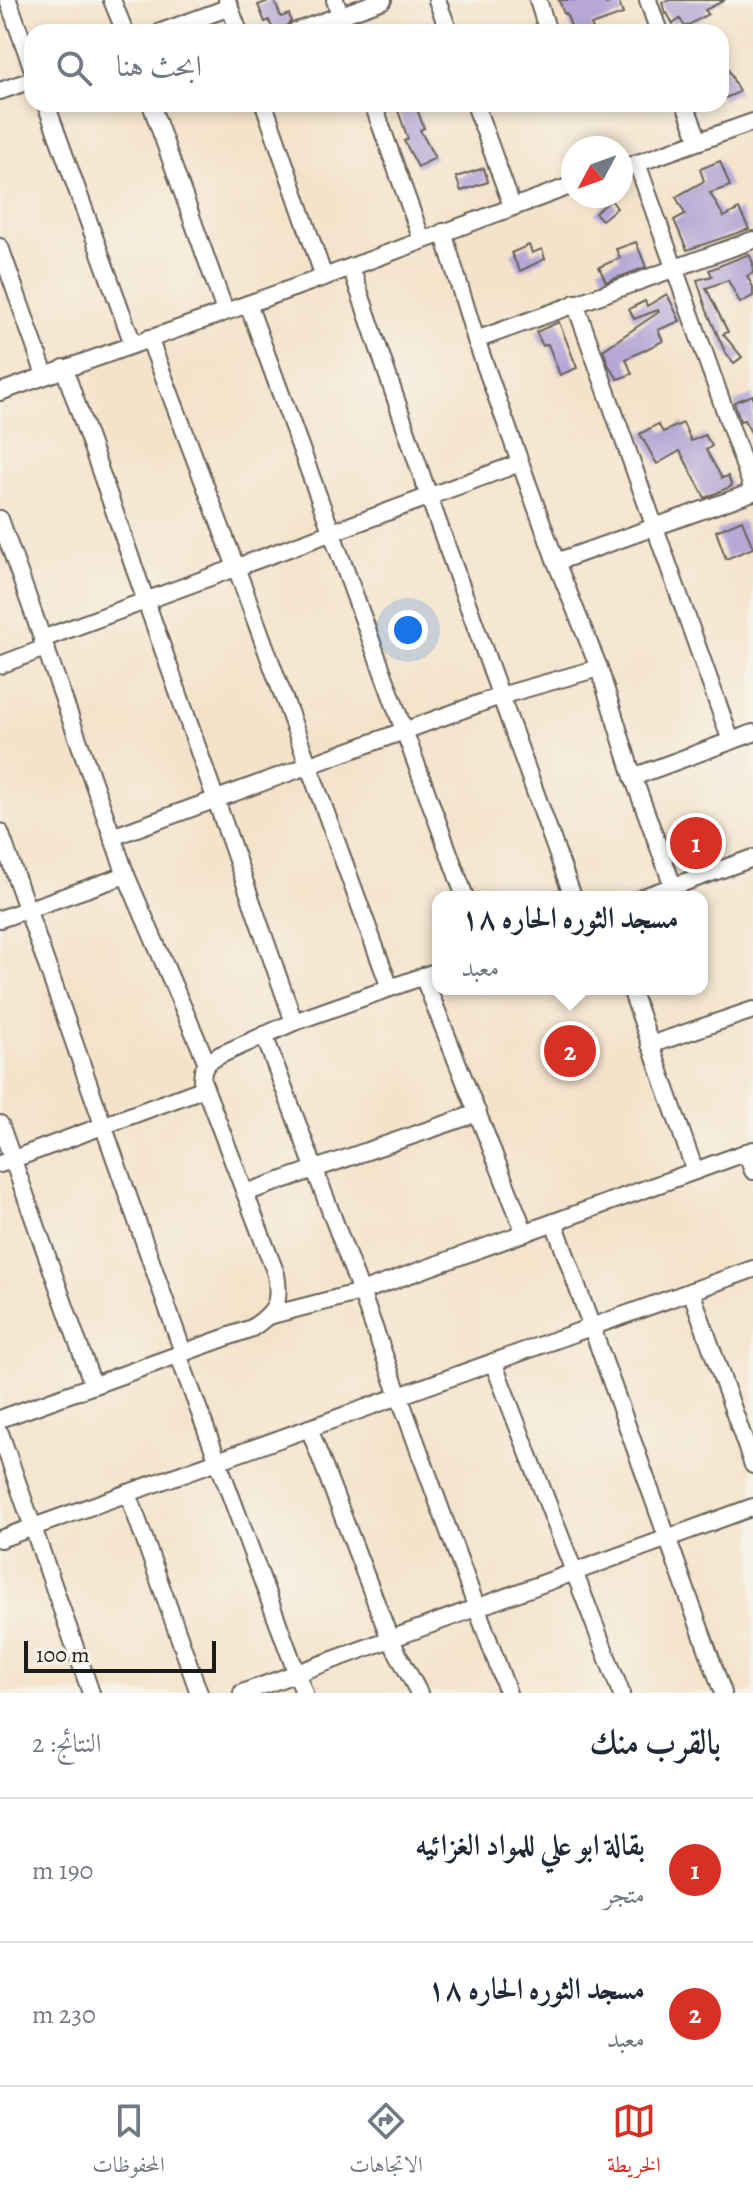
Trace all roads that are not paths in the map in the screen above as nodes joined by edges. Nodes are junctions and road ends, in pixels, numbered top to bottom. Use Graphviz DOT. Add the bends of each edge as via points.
graph roads {
  1 [pos="8,0"];
  2 [pos="112,0"];
  3 [pos="383,0"];
  4 [pos="437,0"];
  5 [pos="538,0"];
  6 [pos="648,0"];
  7 [pos="228,3"];
  8 [pos="338,8"];
  9 [pos="122,24"];
  10 [pos="179,24"];
  11 [pos="236,24"];
  12 [pos="309,24"];
  13 [pos="446,24"];
  14 [pos="546,24"];
  15 [pos="653,24"];
  16 [pos="24,45"];
  17 [pos="24,83"];
  18 [pos="0,91"];
  19 [pos="49,112"];
  20 [pos="154,112"];
  21 [pos="267,112"];
  22 [pos="376,112"];
  23 [pos="478,112"];
  24 [pos="688,112"];
  25 [pos="753,122"];
  26 [pos="699,141"];
  27 [pos="633,165"];
  28 [pos="633,175"];
  29 [pos="561,189"];
  30 [pos="512,206"];
  31 [pos="443,232"];
  32 [pos="422,240"];
  33 [pos="753,240"];
  34 [pos="0,247"];
  35 [pos="351,267"];
  36 [pos="674,268"];
  37 [pos="324,277"];
  38 [pos="575,303"];
  39 [pos="248,304"];
  40 [pos="225,311"];
  41 [pos="476,340"];
  42 [pos="141,341"];
  43 [pos="64,368"];
  44 [pos="45,375"];
  45 [pos="0,392"];
  46 [pos="520,463"];
  47 [pos="753,491"];
  48 [pos="429,497"];
  49 [pos="0,519"];
  50 [pos="655,527"];
  51 [pos="330,533"];
  52 [pos="556,562"];
  53 [pos="236,567"];
  54 [pos="145,601"];
  55 [pos="44,644"];
  56 [pos="0,665"];
  57 [pos="599,668"];
  58 [pos="500,696"];
  59 [pos="403,730"];
  60 [pos="753,733"];
  61 [pos="731,741"];
  62 [pos="308,765"];
  63 [pos="633,777"];
  64 [pos="215,800"];
  65 [pos="0,832"];
  66 [pos="112,837"];
  67 [pos="753,858"];
  68 [pos="126,875"];
  69 [pos="673,886"];
  70 [pos="463,891"];
  71 [pos="571,891"];
  72 [pos="659,891"];
  73 [pos="27,909"];
  74 [pos="0,919"];
  75 [pos="430,973"];
  76 [pos="390,988"];
  77 [pos="438,995"];
  78 [pos="633,995"];
  79 [pos="753,1010"];
  80 [pos="294,1022"];
  81 [pos="264,1035"];
  82 [pos="650,1045"];
  83 [pos="207,1063"];
  84 [pos="205,1088"];
  85 [pos="478,1113"];
  86 [pos="0,1124"];
  87 [pos="104,1125"];
  88 [pos="750,1151"];
  89 [pos="6,1162"];
  90 [pos="313,1169"];
  91 [pos="695,1171"];
  92 [pos="753,1171"];
  93 [pos="245,1193"];
  94 [pos="554,1222"];
  95 [pos="525,1233"];
  96 [pos="753,1269"];
  97 [pos="691,1291"];
  98 [pos="361,1292"];
  99 [pos="268,1316"];
  100 [pos="591,1327"];
  101 [pos="181,1353"];
  102 [pos="493,1362"];
  103 [pos="93,1385"];
  104 [pos="399,1396"];
  105 [pos="0,1418"];
  106 [pos="309,1428"];
  107 [pos="0,1433"];
  108 [pos="217,1461"];
  109 [pos="753,1465"];
  110 [pos="128,1493"];
  111 [pos="753,1507"];
  112 [pos="33,1527"];
  113 [pos="0,1539"];
  114 [pos="667,1539"];
  115 [pos="576,1572"];
  116 [pos="477,1608"];
  117 [pos="390,1639"];
  118 [pos="295,1674"];
  119 [pos="91,1693"];
  120 [pos="199,1693"];
  121 [pos="242,1693"];
  122 [pos="304,1693"];
  123 [pos="419,1693"];
  124 [pos="508,1693"];
  125 [pos="621,1693"];
  126 [pos="723,1693"];
  1 -- 16 [label="street"];
  2 -- 9 [label="street"];
  3 -- 8 [label="street"];
  4 -- 13 [label="street"];
  5 -- 14 [label="street"];
  6 -- 15 [label="street"];
  7 -- 10 [label="street"];
  7 -- 11 [label="street"];
  8 -- 12 [label="street"];
  17 -- 18 [label="street"];
  19 -- 42 [label="street"];
  20 -- 40 [label="street"];
  21 -- 37 [label="street"];
  22 -- 32 [label="street"];
  23 -- 30 [label="street"];
  24 -- 26 [label="street"];
  25 -- 26 [label="street"];
  26 -- 27 [label="street"];
  28 -- 36 [label="street"];
  29 -- 30 [label="street"];
  30 -- 31 [label="street"];
  31 -- 32 [label="street"];
  31 -- 41 [label="street"];
  32 -- 35 [label="street"];
  33 -- 36 [label="street"];
  34 -- 44 [label="street"];
  35 -- 37 [label="street"];
  35 -- 48 [label="street"];
  36 -- 38 [label="street"];
  36 -- 47 [label="street"];
  37 -- 39 [label="street"];
  38 -- 41 [label="street"];
  38 -- 50 [label="street"];
  39 -- 40 [label="street"];
  39 -- 51 [label="street"];
  40 -- 42 [label="street"];
  41 -- 46 [label="street"];
  42 -- 43 [label="street"];
  42 -- 53 [label="street"];
  43 -- 44 [label="street"];
  43 -- 54 [label="street"];
  44 -- 45 [label="street"];
  46 -- 48 [label="street"];
  46 -- 52 [label="street"];
  47 -- 50 [label="street"];
  48 -- 51 [label="street"];
  48 -- 58 [label="street"];
  49 -- 55 [label="street"];
  50 -- 52 [label="street"];
  50 -- 61 [label="street"];
  51 -- 53 [label="street"];
  51 -- 59 [label="street"];
  52 -- 57 [label="street"];
  53 -- 54 [label="street"];
  53 -- 62 [label="street"];
  54 -- 55 [label="street"];
  54 -- 64 [label="street"];
  55 -- 56 [label="street"];
  55 -- 66 [label="street"];
  57 -- 58 [label="street"];
  57 -- 63 [label="street"];
  58 -- 59 [label="street"];
  58 -- 71 [label="street"];
  59 -- 62 [label="street"];
  59 -- 70 [label="street"];
  60 -- 61 [label="street"];
  61 -- 63 [label="street"];
  62 -- 64 [label="street"];
  62 -- 76 [label="street"];
  63 -- 69 [label="street"];
  64 -- 66 [label="street"];
  64 -- 80 [label="street"];
  65 -- 73 [label="street"];
  66 -- 68 [label="street"];
  67 -- 69 [label="street"];
  68 -- 73 [label="street"];
  68 -- 83 [label="street"];
  69 -- 72 [label="street"];
  73 -- 74 [label="street"];
  73 -- 87 [label="street"];
  75 -- 76 [label="street"];
  76 -- 80 [label="street"];
  77 -- 85 [label="street"];
  78 -- 82 [label="street"];
  79 -- 82 [label="street"];
  80 -- 81 [label="street"];
  81 -- 83 [label="street"];
  81 -- 90 [label="street"];
  82 -- 91 [label="street"];
  83 -- 84 [label="street"];
  84 -- 87 [label="street"];
  84 -- 93 [label="street"];
  85 -- 90 [label="street"];
  85 -- 95 [label="street"];
  86 -- 89 [label="street"];
  87 -- 89 [label="street"];
  87 -- 101 [label="street"];
  88 -- 91 [label="street"];
  88 -- 92 [label="street"];
  89 -- 103 [label="street"];
  90 -- 93 [label="street"];
  90 -- 98 [label="street"];
  91 -- 94 [label="street"];
  93 -- 99 [label="street" via="276,1274 277,1305"];
  94 -- 95 [label="street"];
  94 -- 100 [label="street"];
  95 -- 98 [label="street"];
  96 -- 97 [label="street"];
  97 -- 100 [label="street"];
  97 -- 109 [label="street"];
  98 -- 99 [label="street"];
  98 -- 104 [label="street"];
  99 -- 101 [label="street" via="252,1328"];
  100 -- 102 [label="street"];
  100 -- 114 [label="street"];
  101 -- 103 [label="street"];
  101 -- 108 [label="street"];
  102 -- 104 [label="street"];
  102 -- 115 [label="street"];
  103 -- 105 [label="street"];
  104 -- 106 [label="street"];
  104 -- 116 [label="street"];
  106 -- 108 [label="street"];
  106 -- 117 [label="street"];
  107 -- 112 [label="street"];
  108 -- 110 [label="street"];
  108 -- 118 [label="street"];
  110 -- 112 [label="street"];
  110 -- 120 [label="street"];
  111 -- 114 [label="street"];
  112 -- 113 [label="street"];
  112 -- 119 [label="street"];
  114 -- 115 [label="street"];
  114 -- 126 [label="street"];
  115 -- 116 [label="street"];
  115 -- 125 [label="street"];
  116 -- 117 [label="street"];
  116 -- 124 [label="street"];
  117 -- 118 [label="street"];
  117 -- 123 [label="street"];
  118 -- 121 [label="street"];
  118 -- 122 [label="street"];
}
